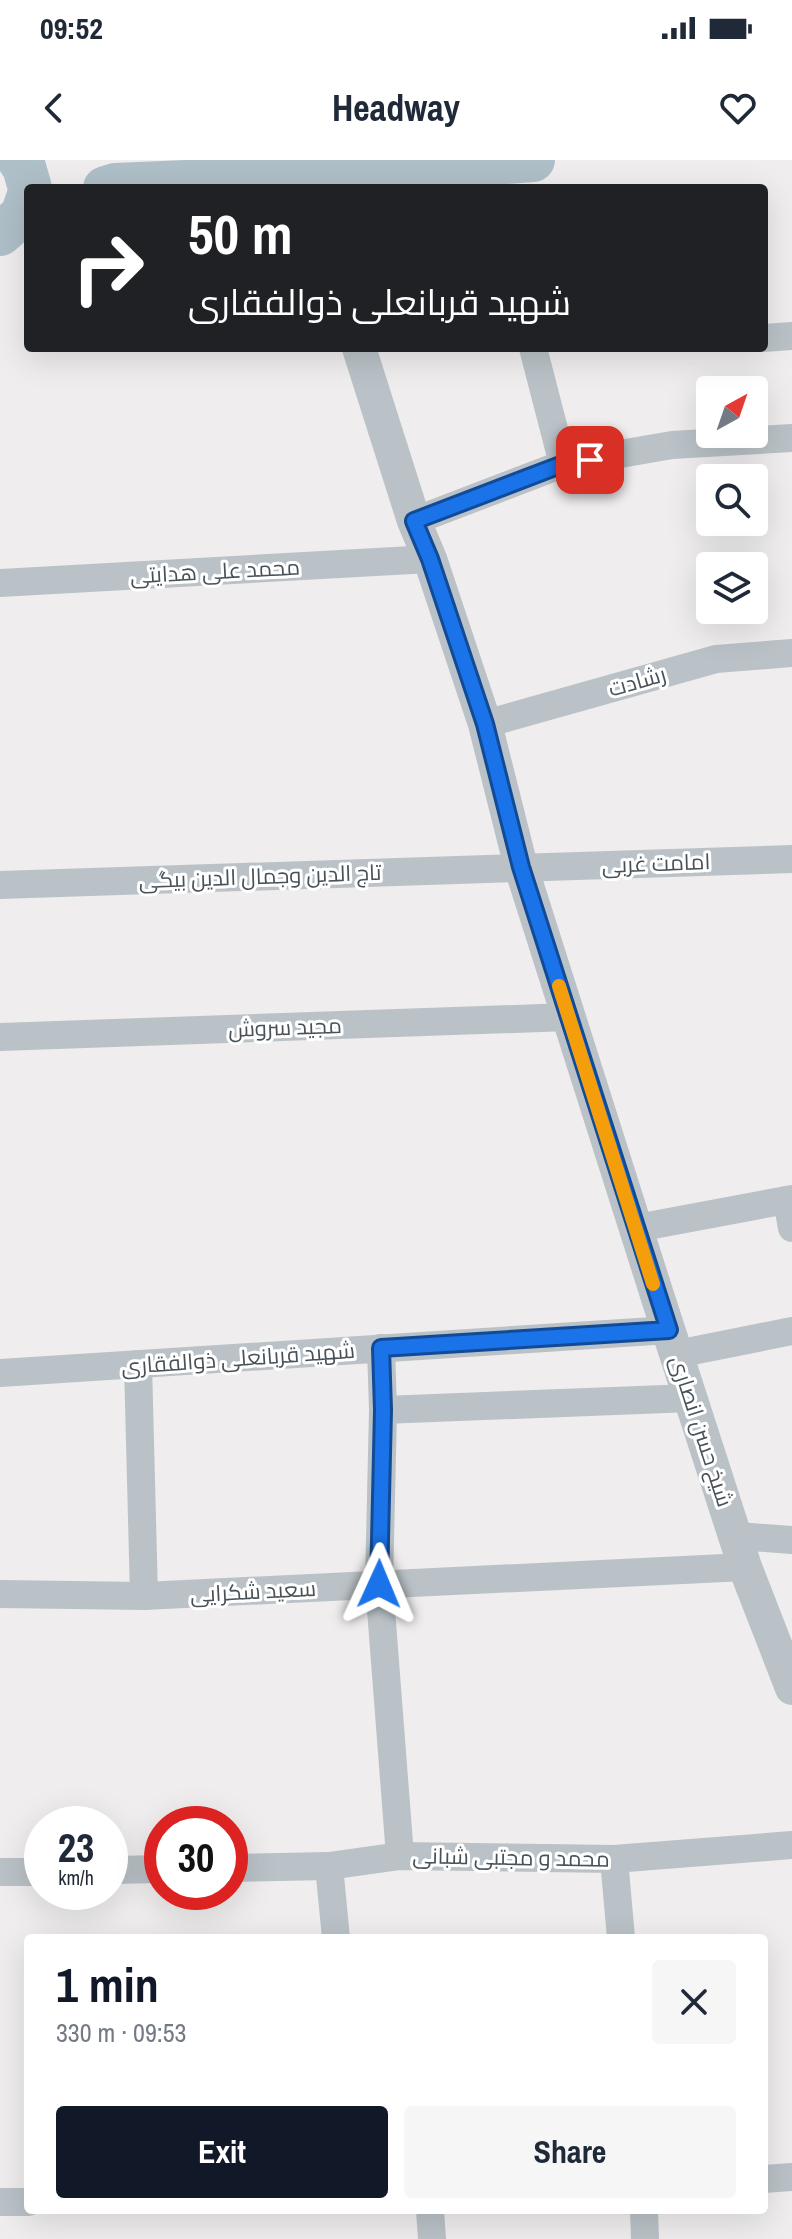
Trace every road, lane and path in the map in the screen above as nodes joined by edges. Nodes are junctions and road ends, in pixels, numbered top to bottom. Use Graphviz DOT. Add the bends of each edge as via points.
graph roads {
  1 [pos="19,160"];
  2 [pos="533,160"];
  3 [pos="306,182"];
  4 [pos="179,184"];
  5 [pos="22,210"];
  6 [pos="792,336"];
  7 [pos="768,338"];
  8 [pos="360,352"];
  9 [pos="534,352"];
  10 [pos="792,438"];
  11 [pos="563,464"];
  12 [pos="414,521"];
  13 [pos="430,559"];
  14 [pos="0,583"];
  15 [pos="792,653"];
  16 [pos="485,724"];
  17 [pos="792,859"];
  18 [pos="521,867"];
  19 [pos="0,885"];
  20 [pos="569,1017"];
  21 [pos="0,1037"];
  22 [pos="789,1200"];
  23 [pos="637,1228"];
  24 [pos="792,1228"];
  25 [pos="792,1331"];
  26 [pos="673,1342"];
  27 [pos="381,1348"];
  28 [pos="138,1364"];
  29 [pos="0,1373"];
  30 [pos="691,1398"];
  31 [pos="383,1410"];
  32 [pos="792,1540"];
  33 [pos="741,1551"];
  34 [pos="379,1584"];
  35 [pos="0,1594"];
  36 [pos="144,1596"];
  37 [pos="792,1688"];
  38 [pos="792,1845"];
  39 [pos="400,1856"];
  40 [pos="614,1859"];
  41 [pos="329,1866"];
  42 [pos="248,1868"];
  43 [pos="0,1872"];
  44 [pos="24,1872"];
  45 [pos="336,1934"];
  46 [pos="621,1934"];
  47 [pos="792,2177"];
  48 [pos="768,2179"];
  49 [pos="0,2202"];
  50 [pos="24,2202"];
  51 [pos="430,2214"];
  52 [pos="644,2214"];
  53 [pos="432,2239"];
  54 [pos="645,2239"];
  1 -- 5 [label="main road" via="24,167"];
  2 -- 3 [label="main road"];
  3 -- 4 [label="main road"];
  6 -- 7 [label="street"];
  8 -- 12 [label="street, شیخ حسن انصاری"];
  9 -- 11 [label="street"];
  10 -- 11 [label="street" via="672,445"];
  11 -- 12 [label="street"];
  12 -- 13 [label="street, شیخ حسن انصاری"];
  13 -- 14 [label="street, محمد علی هدایتی"];
  13 -- 16 [label="street, شیخ حسن انصاری"];
  15 -- 16 [label="street, رشادت" via="716,659"];
  16 -- 18 [label="street, شیخ حسن انصاری"];
  17 -- 18 [label="street, امامت غربی"];
  18 -- 19 [label="street, تاج الدین وجمال الدین بیگی"];
  18 -- 20 [label="street, شیخ حسن انصاری"];
  20 -- 21 [label="street, مجید سروش"];
  20 -- 23 [label="street, شیخ حسن انصاری"];
  22 -- 23 [label="street"];
  22 -- 24 [label="street"];
  23 -- 26 [label="street, شیخ حسن انصاری"];
  25 -- 26 [label="street, شهید قربانعلی ذوالفقاری"];
  26 -- 27 [label="street, شهید قربانعلی ذوالفقاری"];
  26 -- 30 [label="street, شیخ حسن انصاری"];
  27 -- 28 [label="street, شهید قربانعلی ذوالفقاری"];
  27 -- 31 [label="street"];
  28 -- 29 [label="street, شهید قربانعلی ذوالفقاری"];
  28 -- 36 [label="street"];
  30 -- 31 [label="street"];
  30 -- 33 [label="street, شیخ حسن انصاری"];
  31 -- 34 [label="street"];
  32 -- 33 [label="street, سعید شکرایی"];
  33 -- 34 [label="street, سعید شکرایی"];
  33 -- 37 [label="street, شیخ حسن انصاری"];
  34 -- 36 [label="street, سعید شکرایی"];
  34 -- 39 [label="street"];
  35 -- 36 [label="street, سعید شکرایی"];
  38 -- 40 [label="street, محمد و مجتبی شبانی"];
  39 -- 40 [label="street, محمد و مجتبی شبانی"];
  39 -- 41 [label="street, محمد و مجتبی شبانی"];
  40 -- 46 [label="street"];
  41 -- 42 [label="street, محمد و مجتبی شبانی"];
  41 -- 45 [label="street"];
  43 -- 44 [label="street"];
  47 -- 48 [label="street"];
  49 -- 50 [label="street"];
  51 -- 53 [label="street"];
  52 -- 54 [label="street"];
}
